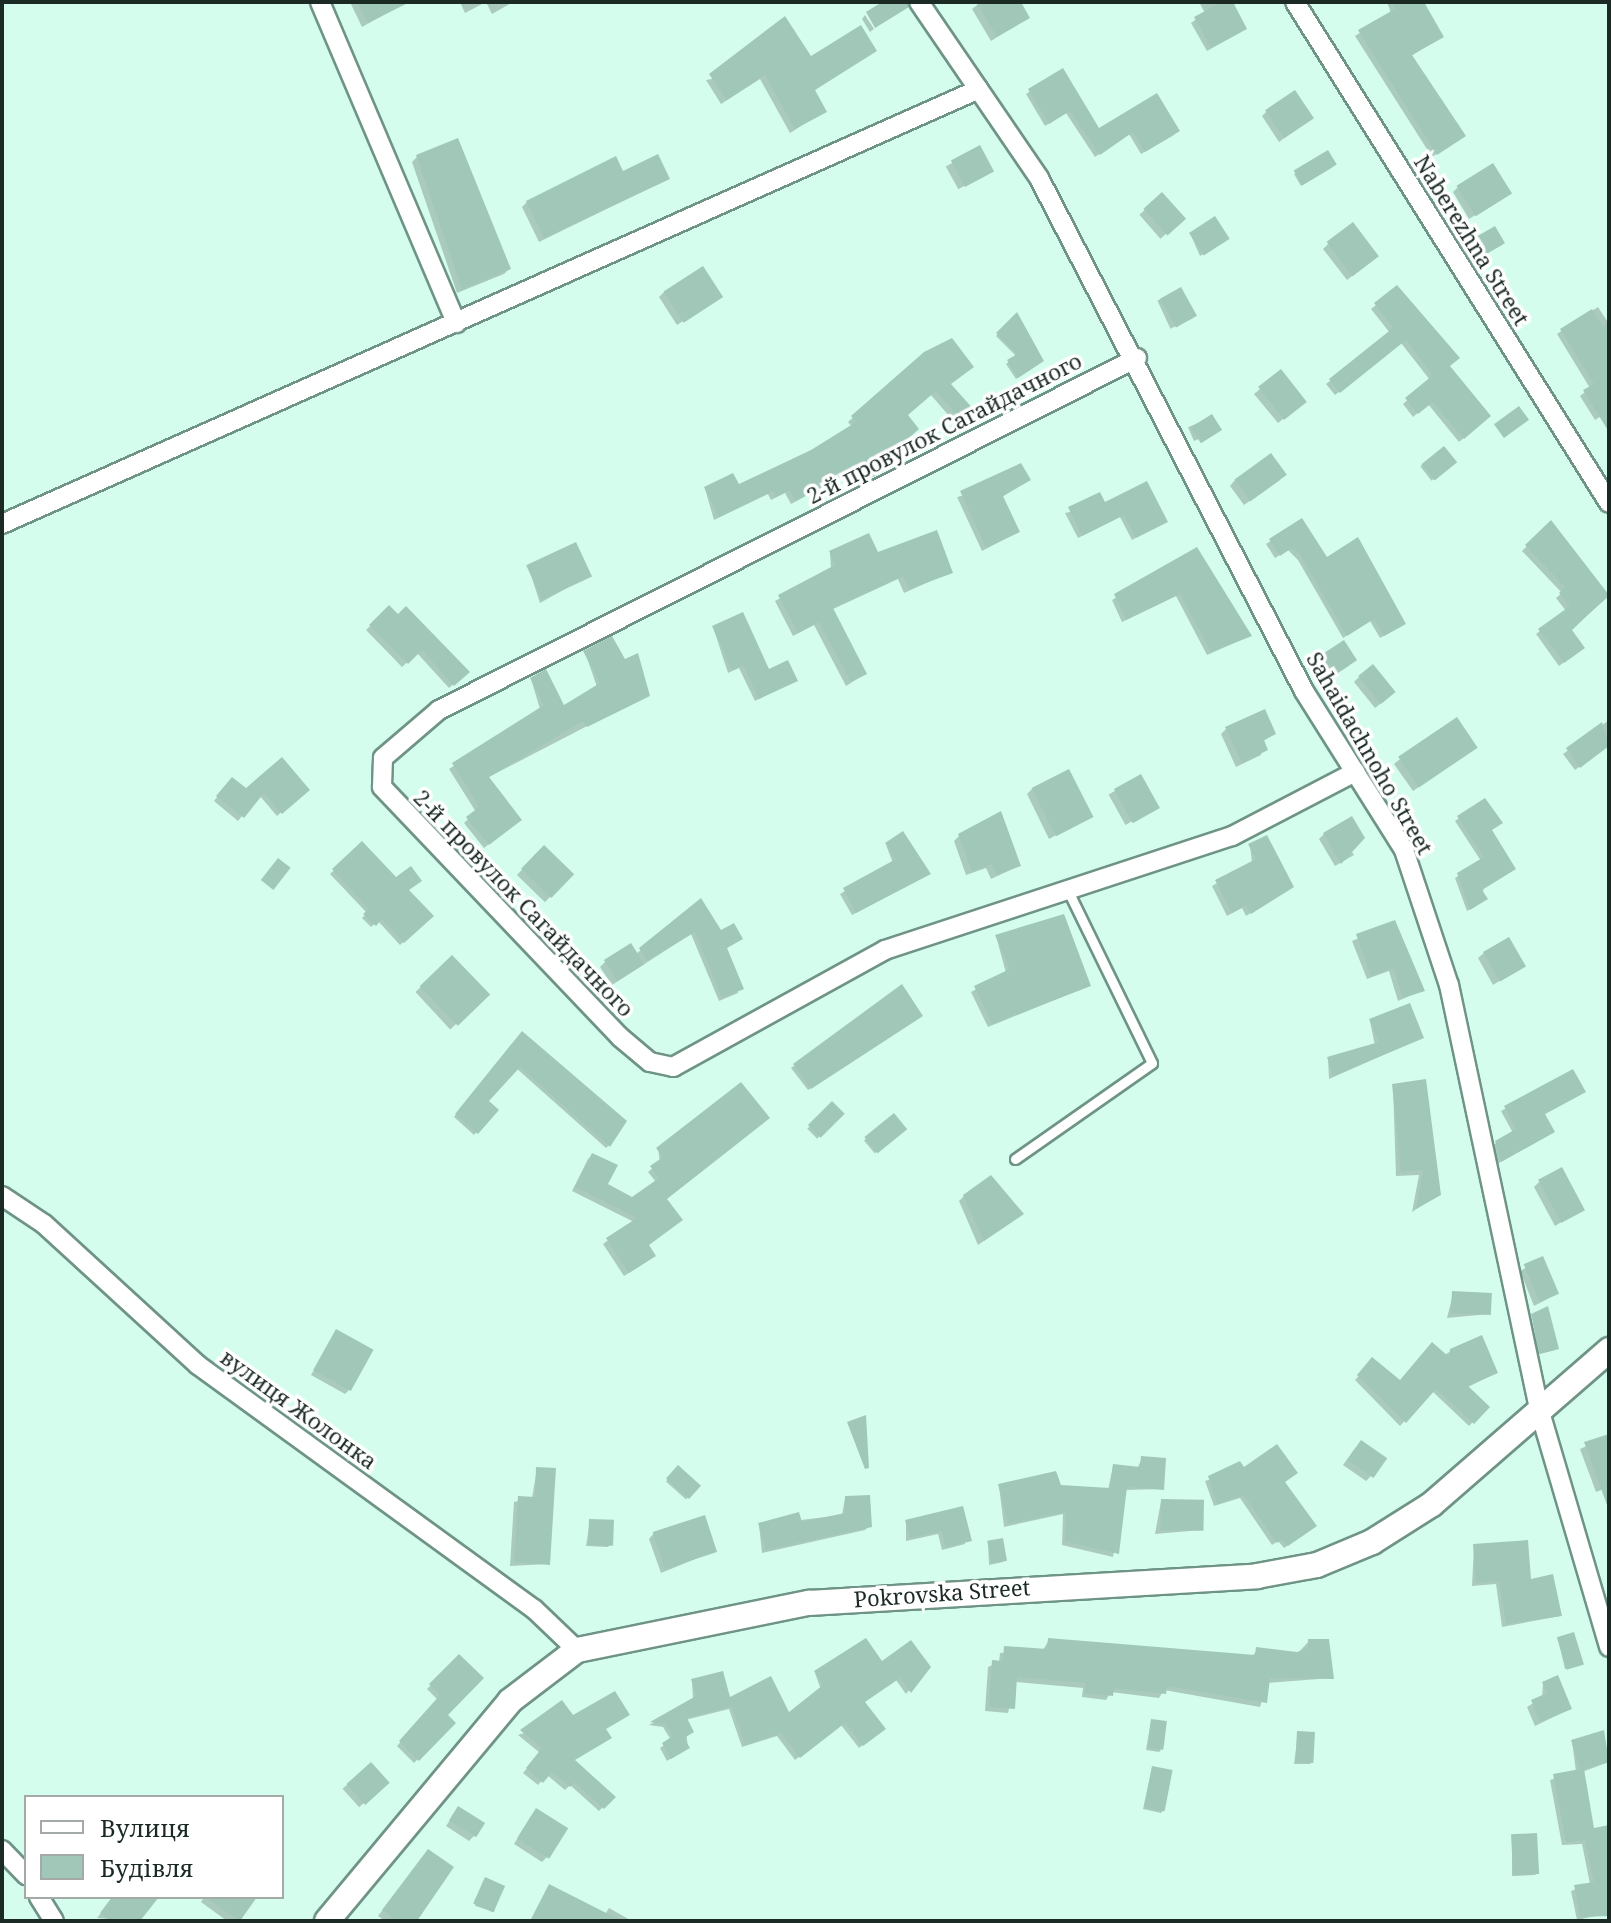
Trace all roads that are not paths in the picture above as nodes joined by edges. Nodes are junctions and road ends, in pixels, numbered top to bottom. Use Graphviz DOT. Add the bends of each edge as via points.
graph roads {
  1 [pos="320,2"];
  2 [pos="919,2"];
  3 [pos="1295,2"];
  4 [pos="979,89"];
  5 [pos="456,323"];
  6 [pos="1137,358"];
  7 [pos="1609,503"];
  8 [pos="2,524"];
  9 [pos="1355,772"];
  10 [pos="1070,895"];
  11 [pos="1015,1159"];
  12 [pos="2,1196"];
  13 [pos="1609,1350"];
  14 [pos="1540,1412"];
  15 [pos="1609,1647"];
  16 [pos="577,1650"];
  17 [pos="2,1850"];
  18 [pos="24,1873"];
  19 [pos="40,1899"];
  20 [pos="54,1921"];
  21 [pos="327,1921"];
  1 -- 5 [label="street"];
  2 -- 4 [label="street, Sahaidachnoho Street"];
  3 -- 7 [label="street, Naberezhna Street"];
  4 -- 5 [label="street"];
  4 -- 6 [label="street, Sahaidachnoho Street" via="1039,178"];
  5 -- 8 [label="street"];
  6 -- 9 [label="street, Sahaidachnoho Street" via="1304,691"];
  6 -- 10 [label="street, 2-й провулок Сагайдачного" via="439,710 383,758 378,773 403,816 620,1037 650,1062 673,1067 885,950"];
  9 -- 10 [label="street, 2-й провулок Сагайдачного" via="1232,836"];
  9 -- 14 [label="street, Sahaidachnoho Street" via="1404,850 1449,985"];
  10 -- 11 [label="lane" via="1152,1063"];
  12 -- 16 [label="street, вулиця Жолонка" via="44,1224 198,1365 534,1609"];
  13 -- 14 [label="street, Pokrovska Street"];
  14 -- 15 [label="street, Sahaidachnoho Street"];
  14 -- 16 [label="street, Pokrovska Street" via="1401,1526 1317,1565 1257,1576 809,1603"];
  16 -- 21 [label="street, Pokrovska Street" via="510,1701"];
  17 -- 18 [label="street"];
  19 -- 20 [label="street"];
}
